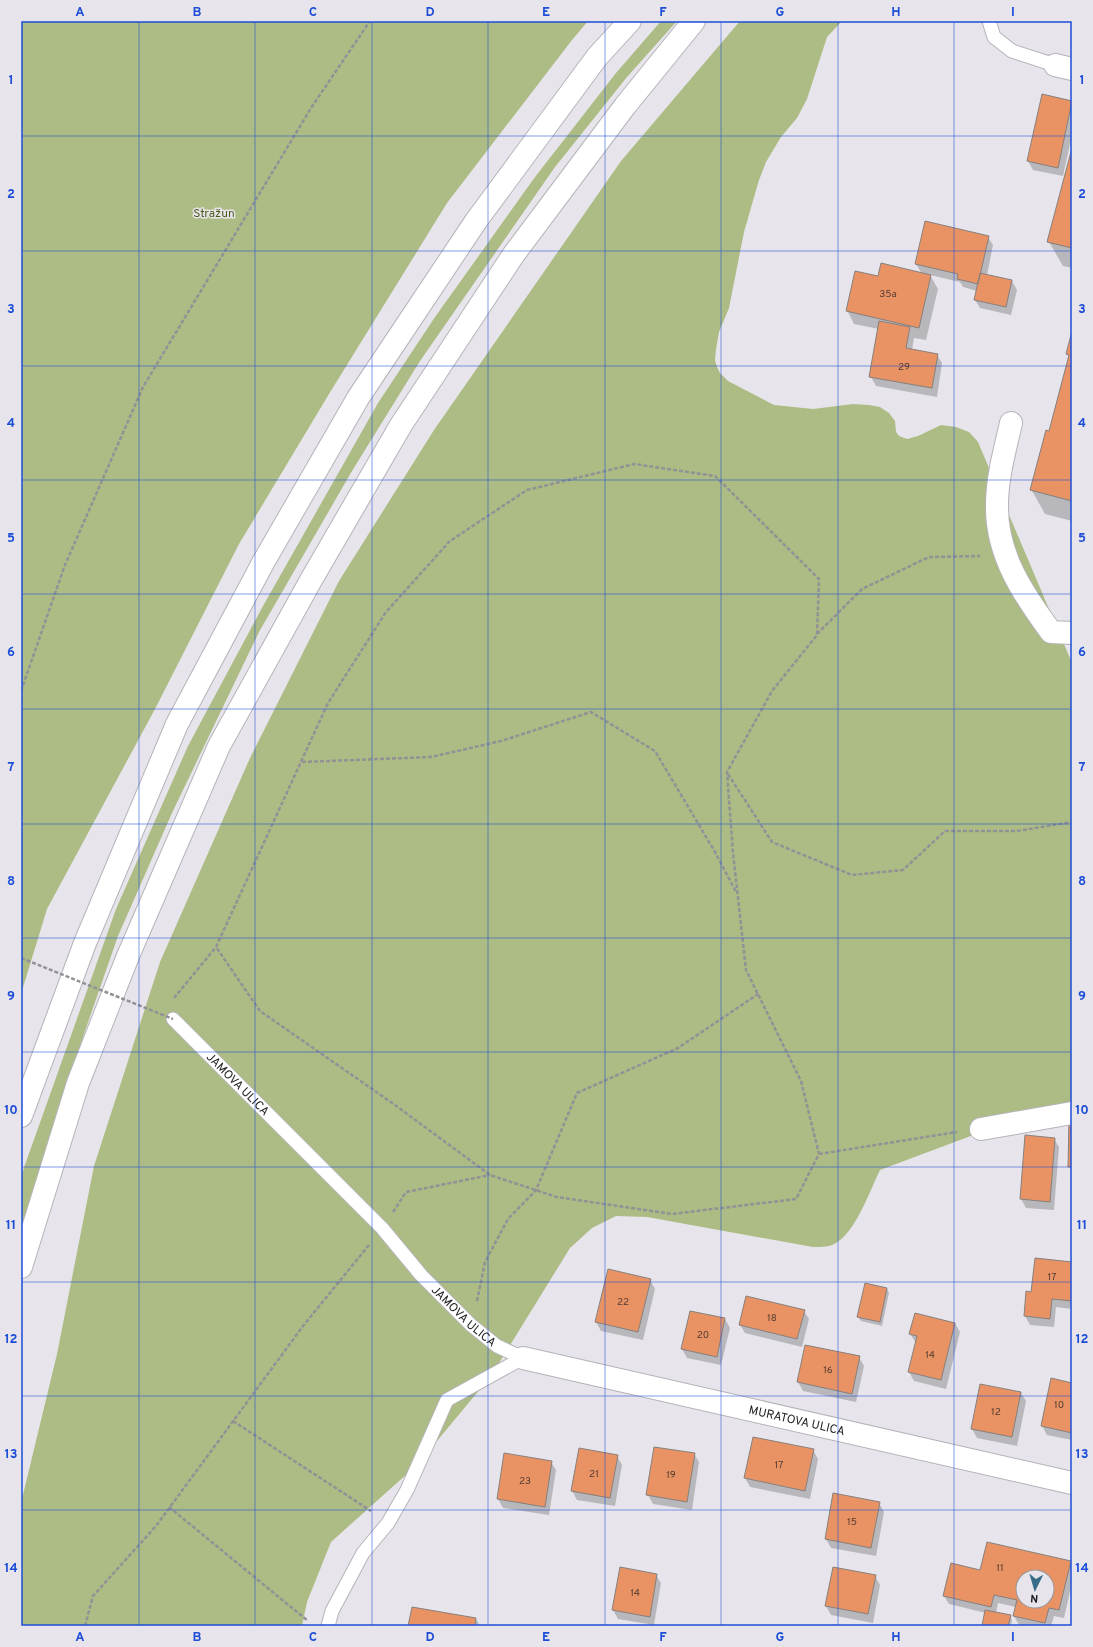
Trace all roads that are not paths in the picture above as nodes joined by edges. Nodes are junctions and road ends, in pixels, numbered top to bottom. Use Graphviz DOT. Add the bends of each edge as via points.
graph roads {
  1 [pos="630,21"];
  2 [pos="694,21"];
  3 [pos="989,21"];
  4 [pos="1063,67"];
  5 [pos="1011,423"];
  6 [pos="1072,633"];
  7 [pos="167,1014"];
  8 [pos="1072,1113"];
  9 [pos="21,1116"];
  10 [pos="981,1128"];
  11 [pos="21,1267"];
  12 [pos="523,1358"];
  13 [pos="1072,1483"];
  14 [pos="328,1626"];
  1 -- 9 [label="main road" via="597,57 476,220 358,398 264,561 177,724 85,943"];
  2 -- 11 [label="main road" via="625,106 514,254 401,425 219,746 128,956 78,1083"];
  3 -- 4 [label="lane" via="994,37 1012,51"];
  5 -- 6 [label="main road" via="996,506 1004,556 1025,597 1051,632"];
  7 -- 12 [label="lane, JAMOVA ULICA" via="382,1228 421,1275 471,1325 497,1346"];
  8 -- 10 [label="main road"];
  12 -- 13 [label="main road, MURATOVA ULICA"];
  12 -- 14 [label="lane" via="447,1400 408,1490 388,1523 364,1553 332,1612"];
}
